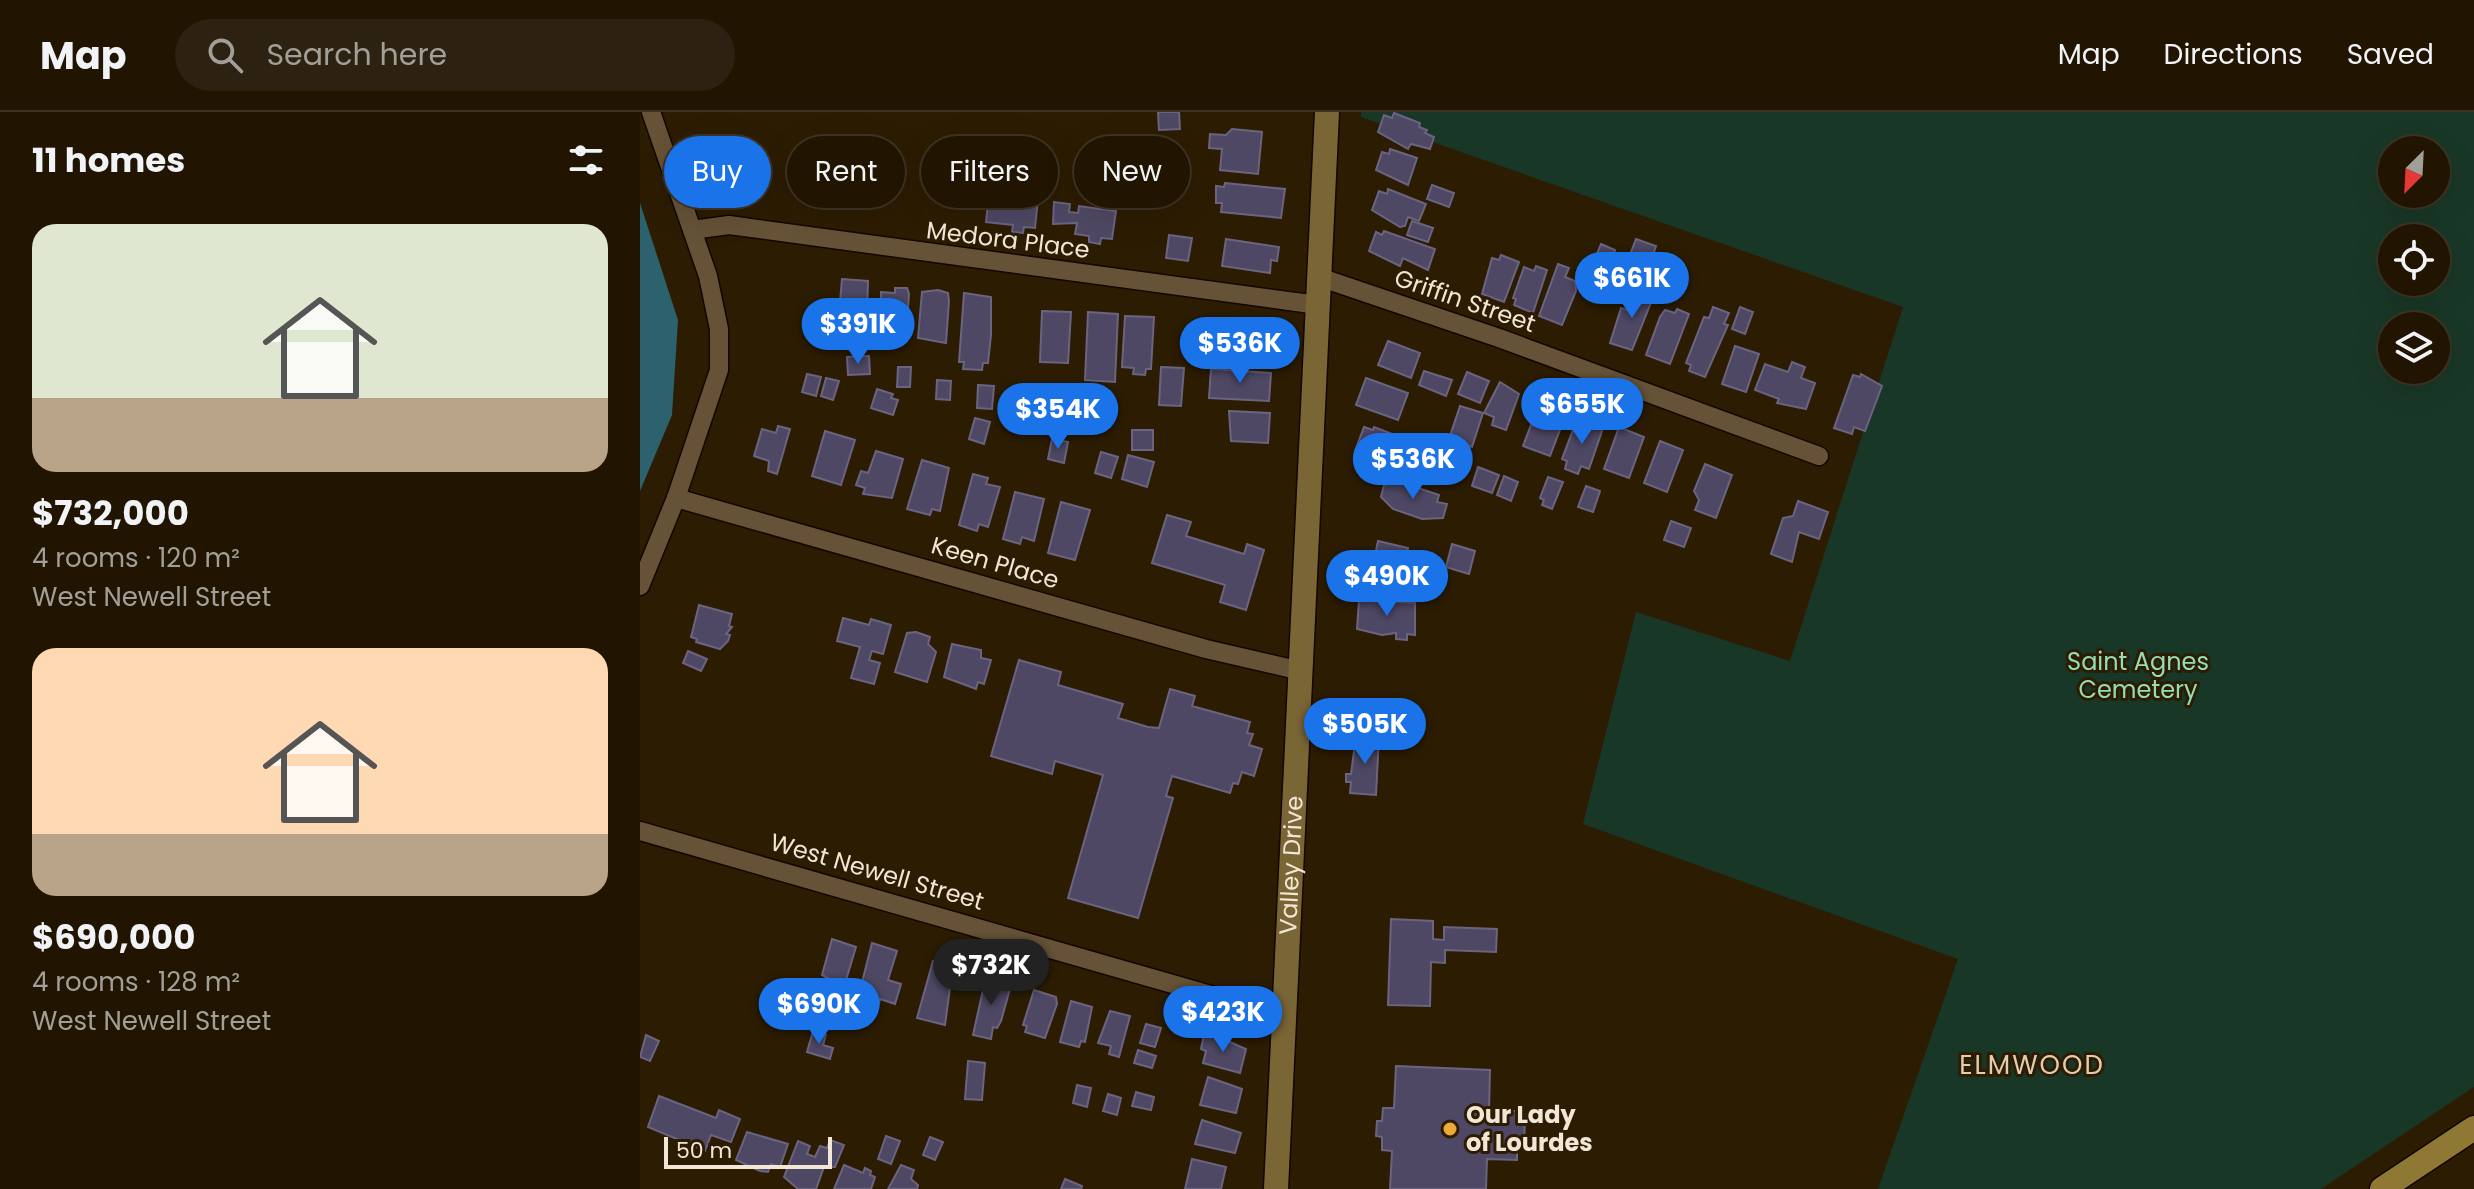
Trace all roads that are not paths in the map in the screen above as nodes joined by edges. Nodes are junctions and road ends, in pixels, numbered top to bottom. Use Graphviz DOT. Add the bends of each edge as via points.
graph roads {
  1 [pos="651,112"];
  2 [pos="1327,112"];
  3 [pos="692,230"];
  4 [pos="1319,277"];
  5 [pos="1318,305"];
  6 [pos="1819,456"];
  7 [pos="676,498"];
  8 [pos="640,586"];
  9 [pos="1301,671"];
  10 [pos="640,831"];
  11 [pos="1284,1016"];
  12 [pos="2474,1128"];
  13 [pos="1276,1189"];
  14 [pos="2382,1189"];
  1 -- 3 [label="street"];
  2 -- 4 [label="main road, Valley Drive"];
  3 -- 5 [label="street, Medora Place" via="729,225"];
  3 -- 7 [label="street" via="719,329 719,370"];
  4 -- 5 [label="main road, Valley Drive"];
  4 -- 6 [label="street, Griffin Street"];
  5 -- 9 [label="main road, Valley Drive"];
  7 -- 8 [label="street"];
  7 -- 9 [label="street, Keen Place" via="1206,649"];
  9 -- 11 [label="main road, Valley Drive"];
  10 -- 11 [label="street, West Newell Street"];
  11 -- 13 [label="main road, Valley Drive"];
  12 -- 14 [label="main road"];
}
